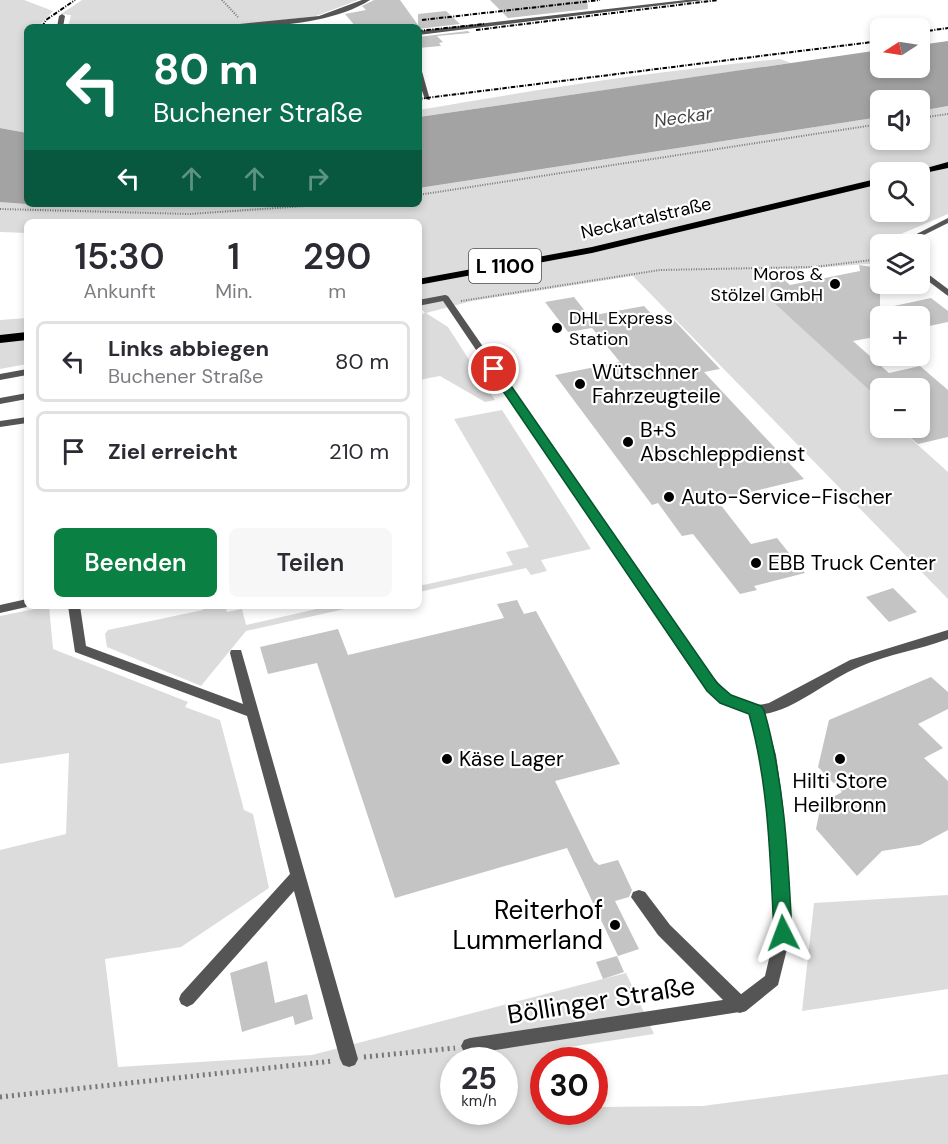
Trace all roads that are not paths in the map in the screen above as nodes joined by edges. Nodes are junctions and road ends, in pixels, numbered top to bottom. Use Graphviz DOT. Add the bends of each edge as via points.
graph roads {
  1 [pos="367,0"];
  2 [pos="701,0"];
  3 [pos="62,16"];
  4 [pos="61,24"];
  5 [pos="260,24"];
  6 [pos="422,33"];
  7 [pos="422,90"];
  8 [pos="428,99"];
  9 [pos="948,165"];
  10 [pos="930,169"];
  11 [pos="870,183"];
  12 [pos="948,220"];
  13 [pos="919,234"];
  14 [pos="930,279"];
  15 [pos="422,281"];
  16 [pos="948,293"];
  17 [pos="422,303"];
  18 [pos="22,337"];
  19 [pos="0,338"];
  20 [pos="24,373"];
  21 [pos="0,377"];
  22 [pos="24,397"];
  23 [pos="0,401"];
  24 [pos="24,420"];
  25 [pos="0,424"];
  26 [pos="24,604"];
  27 [pos="0,609"];
  28 [pos="74,609"];
  29 [pos="948,634"];
  30 [pos="236,653"];
  31 [pos="756,710"];
  32 [pos="251,712"];
  33 [pos="297,876"];
  34 [pos="639,897"];
  35 [pos="188,999"];
  36 [pos="740,1005"];
  37 [pos="470,1046"];
  38 [pos="350,1059"];
  1 -- 5 [label="street" via="320,18"];
  2 -- 6 [label="street"];
  3 -- 4 [label="street"];
  7 -- 8 [label="street"];
  9 -- 10 [label="main road"];
  11 -- 15 [label="main road, Neckartalstraße / L 1100" via="592,250"];
  12 -- 13 [label="street"];
  14 -- 16 [label="street"];
  17 -- 31 [label="street" via="447,300 712,687 725,699"];
  18 -- 19 [label="main road"];
  20 -- 21 [label="street"];
  22 -- 23 [label="street"];
  24 -- 25 [label="street"];
  26 -- 27 [label="street"];
  28 -- 32 [label="street" via="80,649"];
  29 -- 31 [label="street" via="857,662 773,707"];
  30 -- 32 [label="street"];
  31 -- 36 [label="street, Böllinger Straße" via="769,755 776,805 783,933 772,980"];
  32 -- 33 [label="street"];
  33 -- 35 [label="street"];
  33 -- 38 [label="street"];
  34 -- 36 [label="street, Böllinger Straße" via="664,930"];
  36 -- 37 [label="street, Böllinger Straße"];
}
